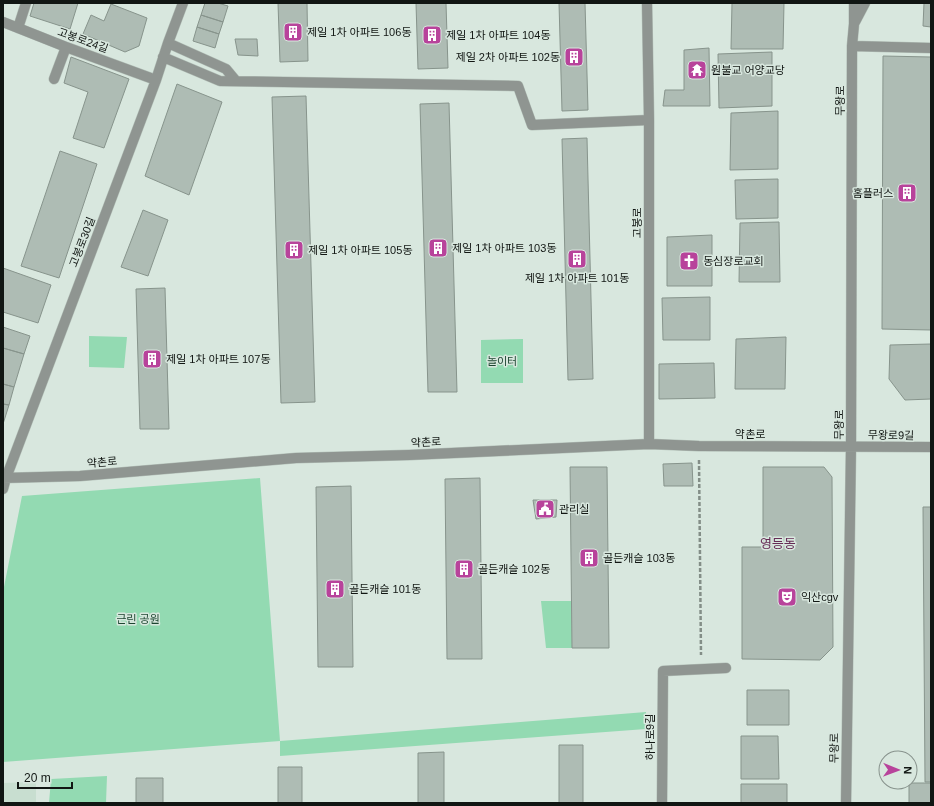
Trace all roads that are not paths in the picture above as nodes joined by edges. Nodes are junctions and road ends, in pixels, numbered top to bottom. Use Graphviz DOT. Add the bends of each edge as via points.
graph roads {
  1 [pos="26,3"];
  2 [pos="183,3"];
  3 [pos="647,3"];
  4 [pos="854,3"];
  5 [pos="865,3"];
  6 [pos="3,22"];
  7 [pos="854,24"];
  8 [pos="18,28"];
  9 [pos="168,43"];
  10 [pos="852,46"];
  11 [pos="66,47"];
  12 [pos="931,48"];
  13 [pos="163,57"];
  14 [pos="54,80"];
  15 [pos="156,80"];
  16 [pos="236,81"];
  17 [pos="649,120"];
  18 [pos="649,444"];
  19 [pos="850,446"];
  20 [pos="931,447"];
  21 [pos="4,478"];
  22 [pos="3,489"];
  23 [pos="726,668"];
  24 [pos="662,803"];
  25 [pos="846,803"];
  1 -- 8 [label="street"];
  2 -- 9 [label="street, 고봉로30길"];
  3 -- 17 [label="street, 고봉로"];
  4 -- 7 [label="street, 무왕로"];
  5 -- 7 [label="street"];
  6 -- 8 [label="street, 고봉로24길"];
  7 -- 10 [label="street, 무왕로"];
  8 -- 11 [label="street, 고봉로24길"];
  9 -- 13 [label="street, 고봉로30길"];
  9 -- 16 [label="street" via="226,69"];
  10 -- 12 [label="street"];
  10 -- 19 [label="street, 무왕로"];
  11 -- 14 [label="street"];
  11 -- 15 [label="street, 고봉로24길"];
  13 -- 15 [label="street, 고봉로30길"];
  13 -- 16 [label="street" via="220,81"];
  15 -- 21 [label="street, 고봉로30길"];
  16 -- 17 [label="street" via="518,86 532,125"];
  17 -- 18 [label="street, 고봉로"];
  18 -- 19 [label="street, 약촌로"];
  18 -- 21 [label="street, 약촌로" via="296,458 80,476"];
  19 -- 20 [label="street, 무왕로9길"];
  19 -- 25 [label="street, 무왕로"];
  21 -- 22 [label="street, 고봉로30길"];
  23 -- 24 [label="street, 하나로9길" via="663,671"];
}
